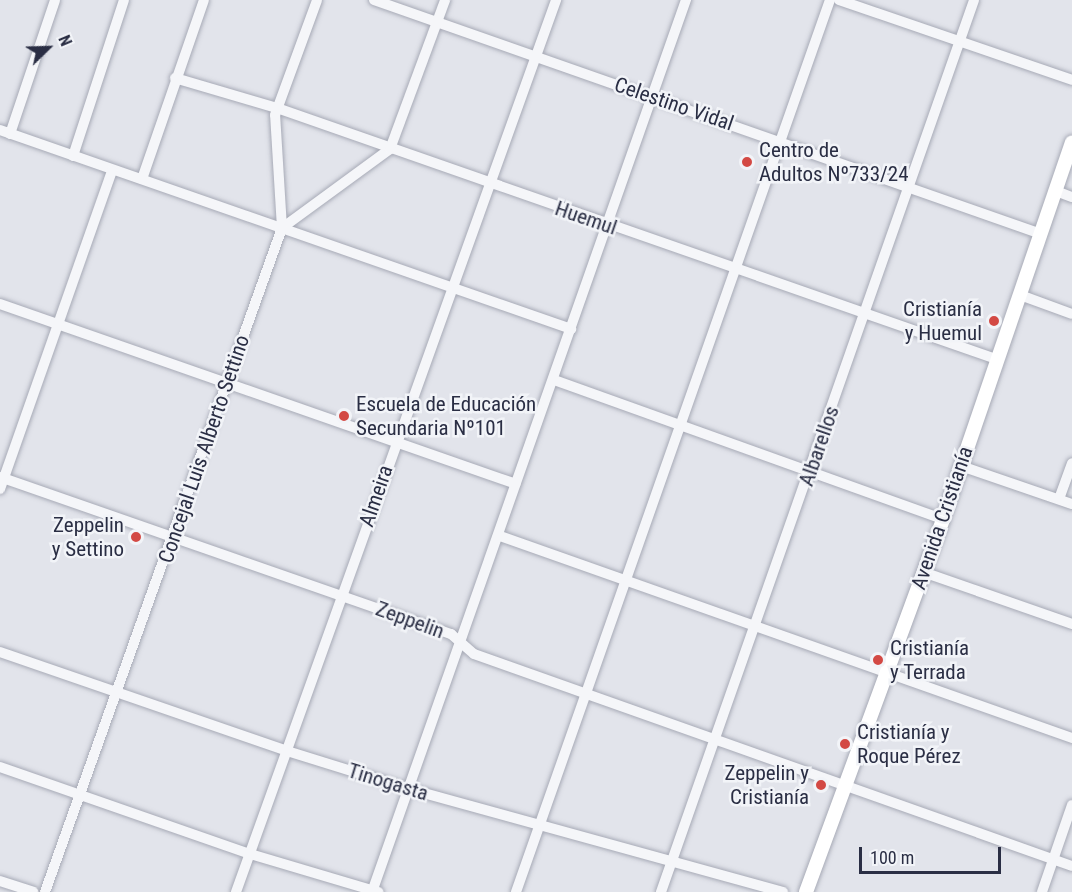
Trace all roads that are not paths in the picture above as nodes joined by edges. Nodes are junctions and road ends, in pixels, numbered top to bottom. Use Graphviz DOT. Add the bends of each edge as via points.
graph roads {
  1 [pos="55,0"];
  2 [pos="124,0"];
  3 [pos="204,0"];
  4 [pos="317,0"];
  5 [pos="374,0"];
  6 [pos="445,0"];
  7 [pos="556,0"];
  8 [pos="686,0"];
  9 [pos="830,0"];
  10 [pos="839,0"];
  11 [pos="974,0"];
  12 [pos="438,21"];
  13 [pos="959,42"];
  14 [pos="537,56"];
  15 [pos="176,78"];
  16 [pos="1072,80"];
  17 [pos="652,96"];
  18 [pos="277,108"];
  19 [pos="5,132"];
  20 [pos="782,141"];
  21 [pos="1072,142"];
  22 [pos="390,149"];
  23 [pos="73,156"];
  24 [pos="112,171"];
  25 [pos="141,180"];
  26 [pos="492,184"];
  27 [pos="910,187"];
  28 [pos="1056,191"];
  29 [pos="1072,197"];
  30 [pos="609,226"];
  31 [pos="282,228"];
  32 [pos="1041,234"];
  33 [pos="736,270"];
  34 [pos="454,288"];
  35 [pos="1020,295"];
  36 [pos="0,304"];
  37 [pos="866,313"];
  38 [pos="1072,314"];
  39 [pos="60,325"];
  40 [pos="571,329"];
  41 [pos="996,358"];
  42 [pos="554,380"];
  43 [pos="226,383"];
  44 [pos="681,426"];
  45 [pos="395,442"];
  46 [pos="1072,463"];
  47 [pos="961,466"];
  48 [pos="810,472"];
  49 [pos="1,481"];
  50 [pos="516,484"];
  51 [pos="1059,500"];
  52 [pos="1072,504"];
  53 [pos="943,519"];
  54 [pos="500,537"];
  55 [pos="174,538"];
  56 [pos="923,572"];
  57 [pos="626,580"];
  58 [pos="341,595"];
  59 [pos="1072,624"];
  60 [pos="755,626"];
  61 [pos="462,645"];
  62 [pos="0,652"];
  63 [pos="887,673"];
  64 [pos="119,692"];
  65 [pos="586,694"];
  66 [pos="1072,738"];
  67 [pos="716,741"];
  68 [pos="287,751"];
  69 [pos="0,766"];
  70 [pos="848,786"];
  71 [pos="409,789"];
  72 [pos="81,795"];
  73 [pos="1072,805"];
  74 [pos="540,825"];
  75 [pos="249,854"];
  76 [pos="1053,859"];
  77 [pos="673,861"];
  78 [pos="1072,866"];
  79 [pos="0,881"];
  80 [pos="375,891"];
  81 [pos="33,892"];
  82 [pos="45,892"];
  83 [pos="236,892"];
  84 [pos="516,892"];
  85 [pos="662,892"];
  86 [pos="783,892"];
  87 [pos="806,892"];
  88 [pos="1042,892"];
  1 -- 19 [label="street"];
  2 -- 23 [label="street"];
  3 -- 15 [label="street"];
  4 -- 18 [label="street, Concejal Luis Alberto Settino"];
  5 -- 12 [label="street, Celestino Vidal"];
  6 -- 12 [label="street"];
  7 -- 14 [label="street, Almeira"];
  8 -- 17 [label="street"];
  9 -- 20 [label="street"];
  10 -- 13 [label="street"];
  11 -- 13 [label="street, Albarellos"];
  12 -- 14 [label="street, Celestino Vidal"];
  12 -- 22 [label="street"];
  13 -- 16 [label="street"];
  13 -- 27 [label="street, Albarellos"];
  14 -- 17 [label="street, Celestino Vidal"];
  14 -- 26 [label="street, Almeira"];
  15 -- 18 [label="street, Huemul"];
  15 -- 25 [label="street"];
  17 -- 20 [label="street, Celestino Vidal"];
  17 -- 30 [label="street"];
  18 -- 22 [label="street, Huemul"];
  18 -- 31 [label="street, Concejal Luis Alberto Settino"];
  19 -- 23 [label="street"];
  20 -- 27 [label="street, Celestino Vidal"];
  20 -- 33 [label="street"];
  21 -- 28 [label="main road, Avenida Cristianía"];
  22 -- 26 [label="street, Huemul"];
  22 -- 31 [label="street"];
  23 -- 24 [label="street"];
  24 -- 25 [label="street"];
  24 -- 39 [label="street"];
  25 -- 31 [label="street"];
  26 -- 30 [label="street, Huemul"];
  26 -- 34 [label="street, Almeira"];
  27 -- 32 [label="street, Celestino Vidal"];
  27 -- 37 [label="street, Albarellos"];
  28 -- 29 [label="street"];
  28 -- 32 [label="main road, Avenida Cristianía"];
  30 -- 33 [label="street, Huemul"];
  30 -- 40 [label="street"];
  31 -- 34 [label="street"];
  31 -- 43 [label="street, Concejal Luis Alberto Settino"];
  32 -- 35 [label="main road, Avenida Cristianía"];
  33 -- 37 [label="street, Huemul"];
  33 -- 44 [label="street"];
  34 -- 40 [label="street"];
  34 -- 45 [label="street, Almeira"];
  35 -- 38 [label="street"];
  35 -- 41 [label="main road, Avenida Cristianía"];
  36 -- 39 [label="street"];
  37 -- 41 [label="street, Huemul"];
  37 -- 48 [label="street, Albarellos"];
  39 -- 43 [label="street"];
  39 -- 49 [label="street"];
  40 -- 42 [label="street"];
  41 -- 47 [label="main road, Avenida Cristianía"];
  42 -- 44 [label="street"];
  42 -- 50 [label="street"];
  43 -- 45 [label="street"];
  43 -- 55 [label="street, Concejal Luis Alberto Settino"];
  44 -- 48 [label="street"];
  44 -- 57 [label="street"];
  45 -- 50 [label="street"];
  45 -- 58 [label="street, Almeira"];
  46 -- 51 [label="street"];
  47 -- 51 [label="street"];
  47 -- 53 [label="main road, Avenida Cristianía"];
  48 -- 53 [label="street"];
  48 -- 60 [label="street, Albarellos"];
  49 -- 55 [label="street, Zeppelin"];
  50 -- 54 [label="street"];
  51 -- 52 [label="street"];
  53 -- 56 [label="main road, Avenida Cristianía"];
  54 -- 57 [label="street"];
  54 -- 61 [label="street"];
  55 -- 58 [label="street, Zeppelin"];
  55 -- 64 [label="street, Concejal Luis Alberto Settino"];
  56 -- 59 [label="street"];
  56 -- 63 [label="main road, Avenida Cristianía"];
  57 -- 60 [label="street"];
  57 -- 65 [label="street"];
  58 -- 61 [label="street, Zeppelin" via="451,634"];
  58 -- 68 [label="street, Almeira"];
  60 -- 63 [label="street"];
  60 -- 67 [label="street, Albarellos"];
  61 -- 65 [label="street, Zeppelin" via="474,654"];
  61 -- 71 [label="street"];
  62 -- 64 [label="street, Tinogasta"];
  63 -- 66 [label="street"];
  63 -- 70 [label="main road, Avenida Cristianía"];
  64 -- 68 [label="street, Tinogasta"];
  64 -- 72 [label="street, Concejal Luis Alberto Settino"];
  65 -- 67 [label="street, Zeppelin"];
  65 -- 74 [label="street"];
  67 -- 70 [label="street, Zeppelin"];
  67 -- 77 [label="street, Albarellos"];
  68 -- 71 [label="street, Tinogasta"];
  68 -- 75 [label="street, Almeira"];
  69 -- 72 [label="street"];
  70 -- 76 [label="street, Zeppelin"];
  70 -- 87 [label="main road, Avenida Cristianía"];
  71 -- 74 [label="street, Tinogasta"];
  71 -- 80 [label="street"];
  72 -- 75 [label="street"];
  72 -- 82 [label="street, Concejal Luis Alberto Settino"];
  73 -- 76 [label="street"];
  74 -- 77 [label="street, Tinogasta"];
  74 -- 84 [label="street"];
  75 -- 80 [label="street"];
  75 -- 83 [label="street, Almeira"];
  76 -- 78 [label="street, Zeppelin"];
  76 -- 88 [label="street"];
  77 -- 85 [label="street, Albarellos"];
  77 -- 86 [label="street, Tinogasta"];
  79 -- 81 [label="street"];
}
